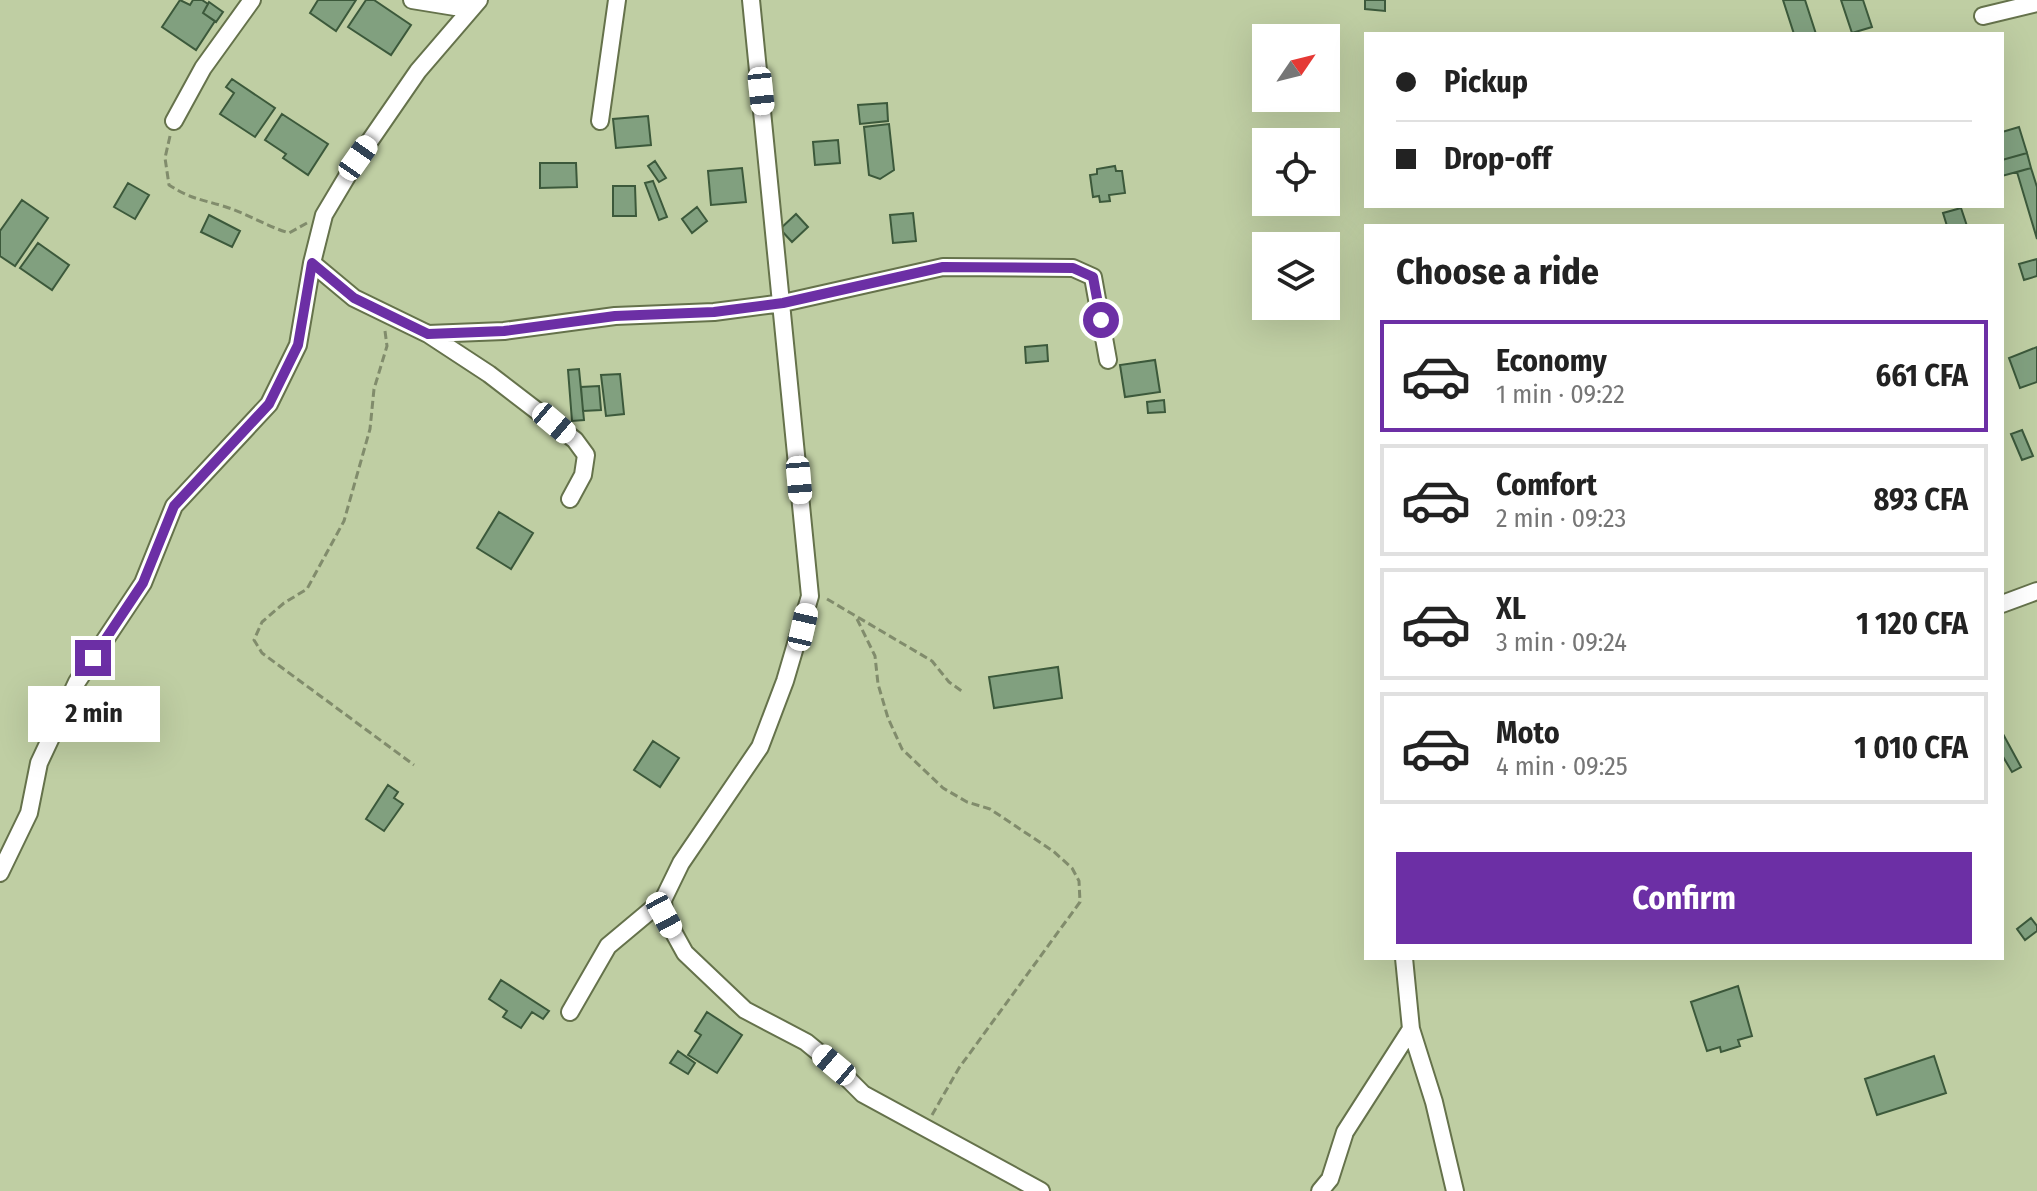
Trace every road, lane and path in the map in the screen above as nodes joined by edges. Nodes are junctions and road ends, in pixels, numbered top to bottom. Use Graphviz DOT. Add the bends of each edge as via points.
graph roads {
  1 [pos="252,0"];
  2 [pos="412,0"];
  3 [pos="479,0"];
  4 [pos="617,0"];
  5 [pos="751,0"];
  6 [pos="2037,3"];
  7 [pos="1983,16"];
  8 [pos="174,121"];
  9 [pos="600,121"];
  10 [pos="324,215"];
  11 [pos="312,263"];
  12 [pos="783,303"];
  13 [pos="381,312"];
  14 [pos="428,334"];
  15 [pos="1108,360"];
  16 [pos="570,499"];
  17 [pos="808,569"];
  18 [pos="2036,594"];
  19 [pos="2004,603"];
  20 [pos="857,619"];
  21 [pos="963,692"];
  22 [pos="414,765"];
  23 [pos="0,873"];
  24 [pos="663,900"];
  25 [pos="1404,960"];
  26 [pos="570,1012"];
  27 [pos="1411,1029"];
  28 [pos="929,1131"];
  29 [pos="1041,1191"];
  30 [pos="1320,1191"];
  31 [pos="1455,1191"];
  1 -- 8 [label="street" via="203,68"];
  2 -- 3 [label="street" via="455,7"];
  3 -- 10 [label="street" via="418,71"];
  4 -- 9 [label="street"];
  5 -- 12 [label="street"];
  6 -- 7 [label="street"];
  8 -- 10 [label="path" via="165,158 169,185 189,198 225,206 289,233"];
  10 -- 11 [label="street"];
  11 -- 13 [label="street" via="354,298"];
  11 -- 23 [label="street" via="298,345 269,404 174,506 143,583 77,682 39,763 29,813"];
  12 -- 14 [label="street"];
  12 -- 15 [label="street" via="943,267 1073,268 1093,277"];
  12 -- 17 [label="street"];
  13 -- 14 [label="street"];
  13 -- 22 [label="path" via="387,346 344,521 307,589 262,622 254,640 262,653"];
  14 -- 16 [label="street" via="575,440 586,455 583,475"];
  17 -- 20 [label="path" via="829,602"];
  17 -- 24 [label="street" via="810,596 803,627 760,747 681,863"];
  18 -- 19 [label="street"];
  20 -- 21 [label="path" via="932,661"];
  20 -- 28 [label="path" via="875,656 878,684 902,749 943,788 990,809 1053,851 1079,881 1080,902 959,1068 933,1111"];
  24 -- 26 [label="street" via="608,946"];
  24 -- 28 [label="street" via="664,915 685,953 745,1010 806,1042 863,1094"];
  25 -- 27 [label="street"];
  27 -- 30 [label="street" via="1345,1132 1330,1179"];
  27 -- 31 [label="street"];
  28 -- 29 [label="street"];
}
